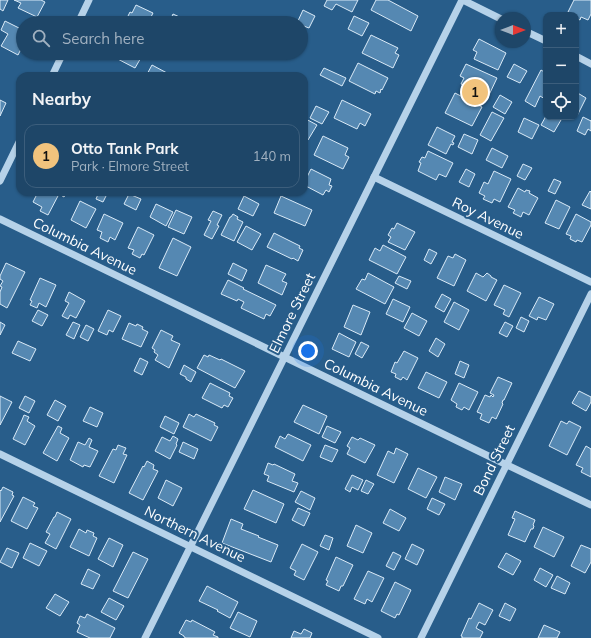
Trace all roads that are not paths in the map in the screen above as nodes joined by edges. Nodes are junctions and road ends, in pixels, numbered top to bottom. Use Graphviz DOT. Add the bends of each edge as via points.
graph roads {
  1 [pos="89,0"];
  2 [pos="463,0"];
  3 [pos="81,16"];
  4 [pos="495,16"];
  5 [pos="531,34"];
  6 [pos="543,40"];
  7 [pos="579,58"];
  8 [pos="60,60"];
  9 [pos="591,64"];
  10 [pos="54,72"];
  11 [pos="16,148"];
  12 [pos="374,177"];
  13 [pos="0,181"];
  14 [pos="0,218"];
  15 [pos="591,282"];
  16 [pos="591,294"];
  17 [pos="284,357"];
  18 [pos="0,454"];
  19 [pos="506,465"];
  20 [pos="591,505"];
  21 [pos="190,546"];
  22 [pos="145,638"];
  23 [pos="378,638"];
  24 [pos="421,638"];
  1 -- 3 [label="street"];
  2 -- 4 [label="street"];
  2 -- 12 [label="street, Elmore Street"];
  5 -- 6 [label="street"];
  7 -- 9 [label="street"];
  8 -- 10 [label="street"];
  11 -- 13 [label="street"];
  12 -- 15 [label="street, Roy Avenue"];
  12 -- 17 [label="street, Elmore Street"];
  14 -- 17 [label="street, Columbia Avenue"];
  16 -- 19 [label="street, Bond Street"];
  17 -- 19 [label="street, Columbia Avenue"];
  17 -- 21 [label="street, Elmore Street"];
  18 -- 21 [label="street, Northern Avenue"];
  19 -- 20 [label="street, Columbia Avenue"];
  19 -- 24 [label="street, Bond Street"];
  21 -- 22 [label="street, Elmore Street"];
  21 -- 23 [label="street, Northern Avenue"];
}
